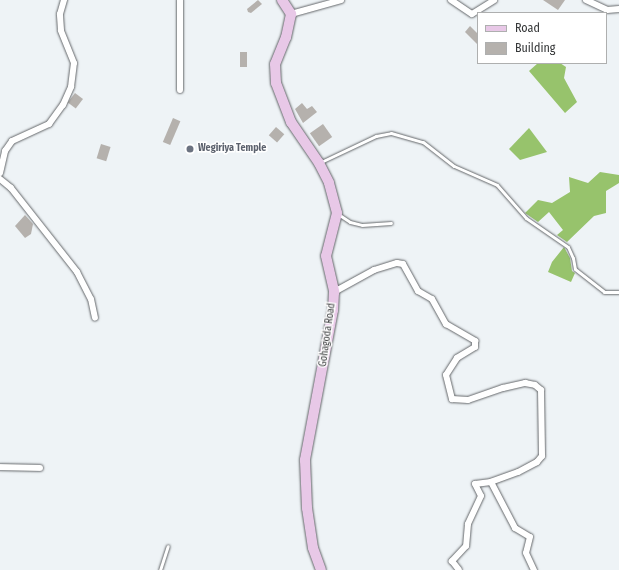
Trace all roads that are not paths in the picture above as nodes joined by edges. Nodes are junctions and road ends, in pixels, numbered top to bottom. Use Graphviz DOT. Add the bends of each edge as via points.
graph roads {
  1 [pos="64,0"];
  2 [pos="180,0"];
  3 [pos="282,0"];
  4 [pos="341,0"];
  5 [pos="451,0"];
  6 [pos="494,0"];
  7 [pos="586,0"];
  8 [pos="619,9"];
  9 [pos="291,14"];
  10 [pos="180,90"];
  11 [pos="319,163"];
  12 [pos="0,173"];
  13 [pos="0,179"];
  14 [pos="337,213"];
  15 [pos="391,223"];
  16 [pos="334,292"];
  17 [pos="619,292"];
  18 [pos="95,318"];
  19 [pos="0,468"];
  20 [pos="40,468"];
  21 [pos="491,482"];
  22 [pos="168,546"];
  23 [pos="160,570"];
  24 [pos="321,570"];
  25 [pos="459,570"];
  26 [pos="534,570"];
  1 -- 12 [label="street" via="60,14 61,30 74,63 71,87 63,105 48,124 12,141 5,151"];
  2 -- 10 [label="street"];
  3 -- 9 [label="main road"];
  4 -- 9 [label="street"];
  5 -- 6 [label="street" via="472,14"];
  7 -- 8 [label="street" via="607,10"];
  9 -- 11 [label="main road, Gohagoda Road" via="275,64 276,83 291,122"];
  11 -- 14 [label="main road, Gohagoda Road" via="329,183"];
  11 -- 17 [label="lane" via="376,136 391,133 423,142 454,166 497,185 526,218 568,247 575,269 604,292"];
  13 -- 18 [label="street" via="16,194 77,272 91,299"];
  14 -- 15 [label="lane" via="350,222 362,225"];
  14 -- 16 [label="main road, Gohagoda Road" via="326,256"];
  16 -- 21 [label="street" via="374,270 397,263 403,264 418,291 432,299 446,324 475,341 476,347 457,358 446,375 452,399 468,400 525,383 535,385 541,390 542,456 538,462"];
  16 -- 24 [label="main road, Gohagoda Road" via="320,388 305,460 310,528 313,548"];
  19 -- 20 [label="street"];
  21 -- 25 [label="street" via="475,484 480,496 468,524 466,546 452,561"];
  21 -- 26 [label="street" via="515,528 530,537 526,553"];
  22 -- 23 [label="lane"];
}
